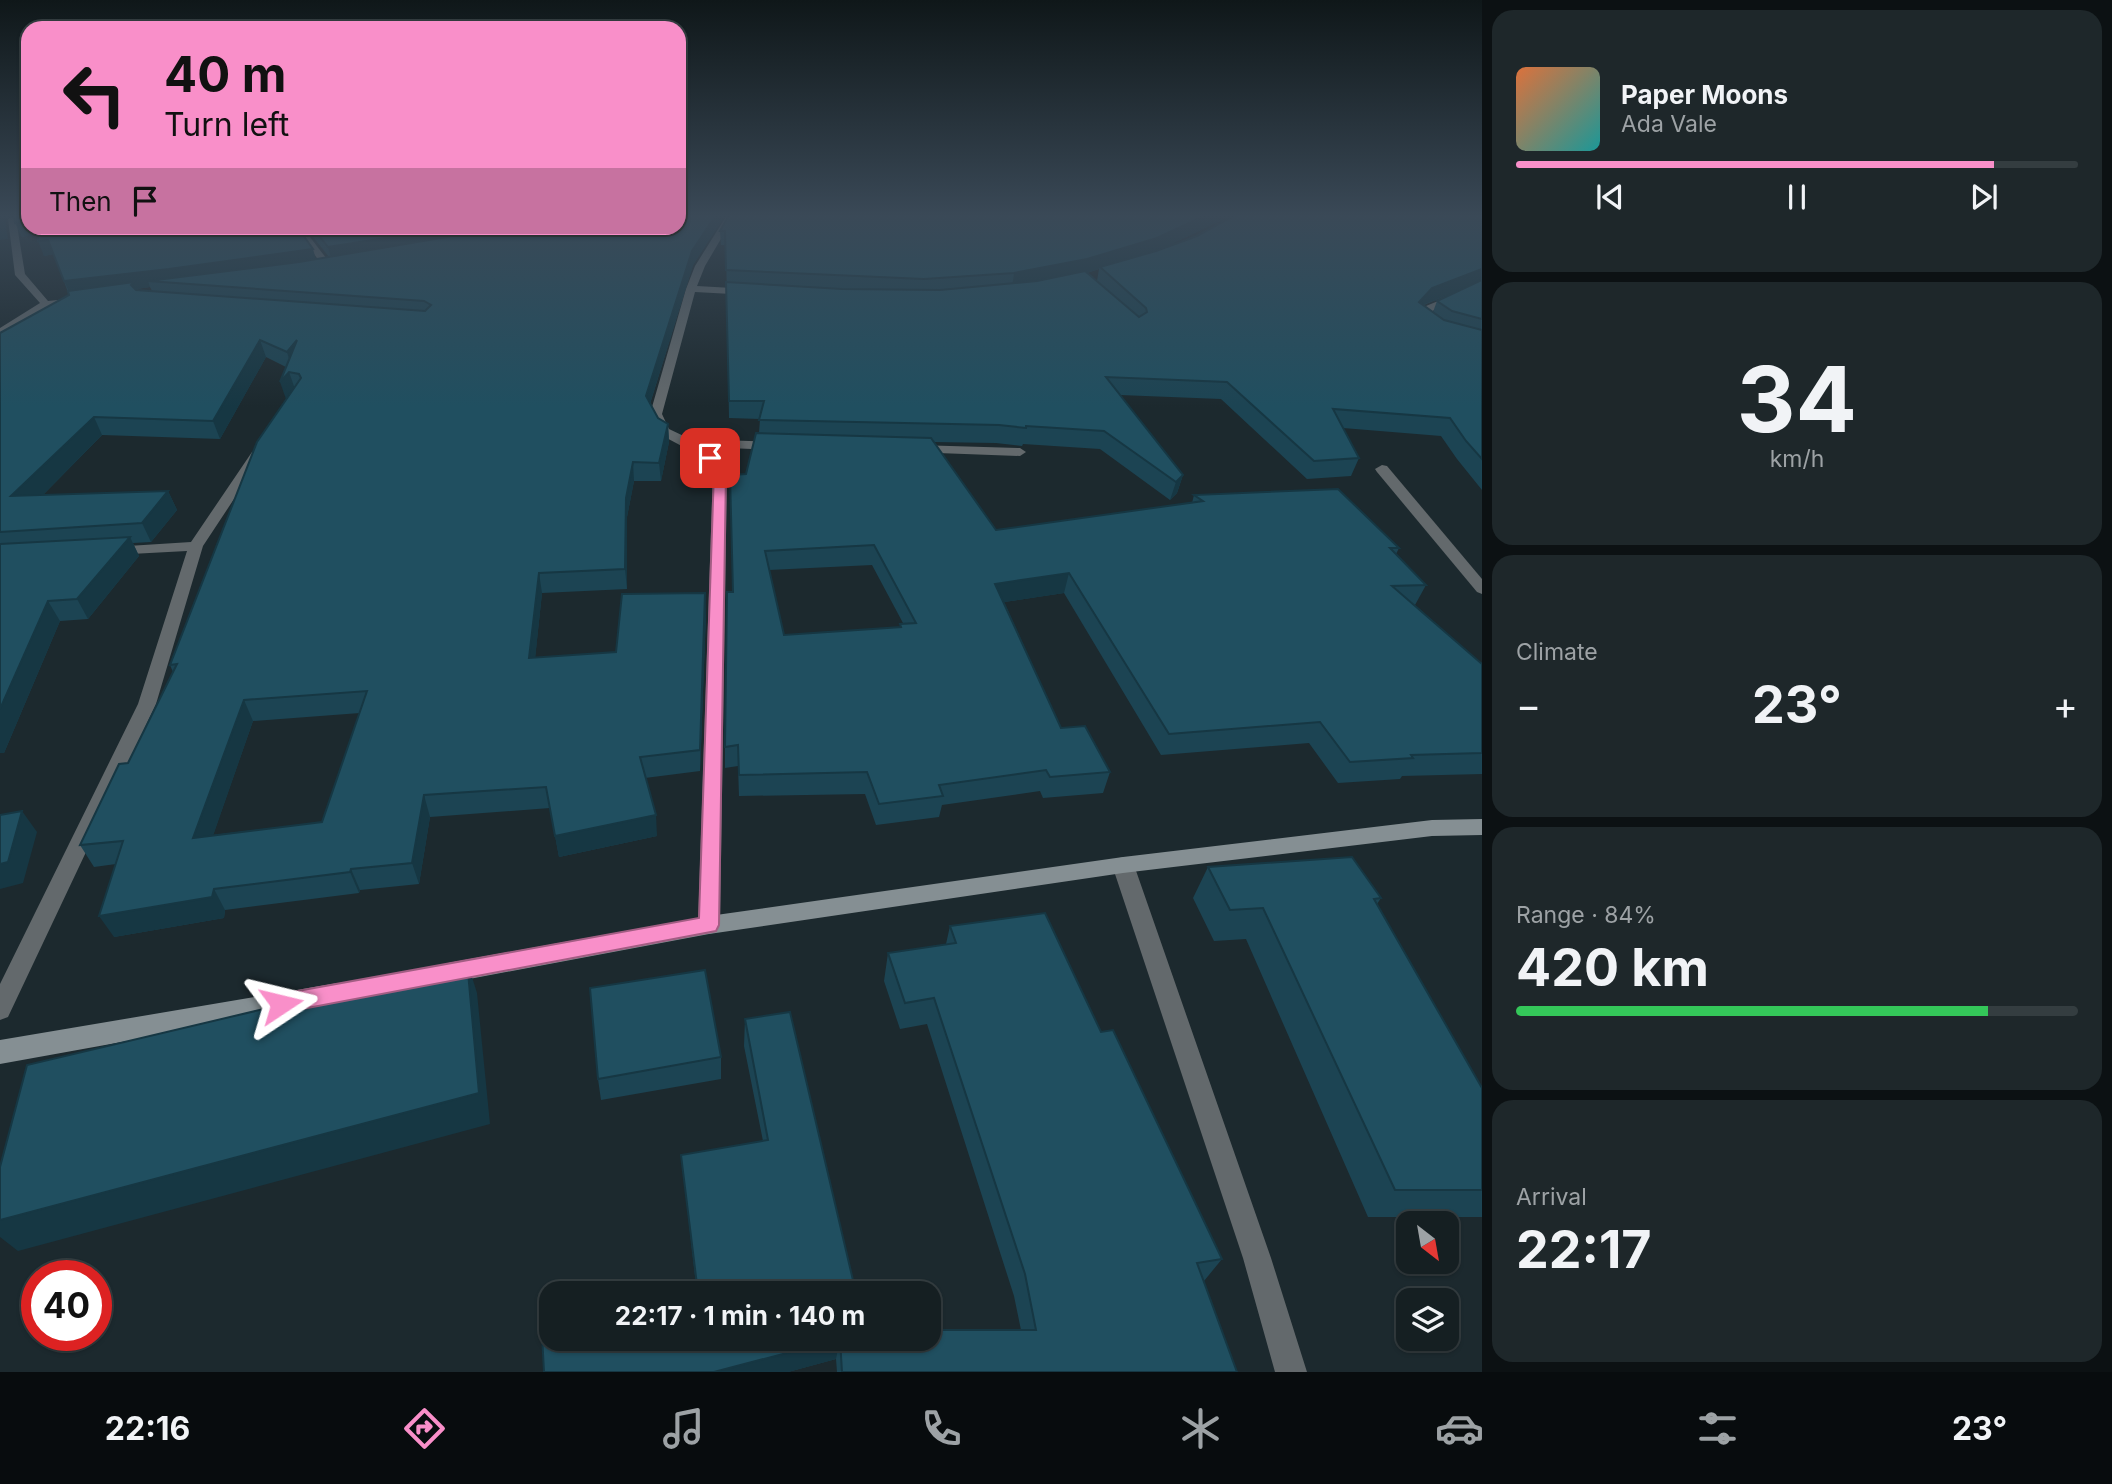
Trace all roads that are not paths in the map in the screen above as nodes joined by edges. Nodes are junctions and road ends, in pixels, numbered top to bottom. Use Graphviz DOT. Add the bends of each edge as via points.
graph roads {
  1 [pos="24,279"];
  2 [pos="695,279"];
  3 [pos="1482,286"];
  4 [pos="691,289"];
  5 [pos="761,293"];
  6 [pos="84,301"];
  7 [pos="46,304"];
  8 [pos="1437,329"];
  9 [pos="0,332"];
  10 [pos="269,437"];
  11 [pos="688,443"];
  12 [pos="791,446"];
  13 [pos="898,449"];
  14 [pos="1020,452"];
  15 [pos="1382,469"];
  16 [pos="196,545"];
  17 [pos="91,552"];
  18 [pos="1482,589"];
  19 [pos="1482,827"];
  20 [pos="1123,865"];
  21 [pos="709,925"];
  22 [pos="428,976"];
  23 [pos="361,989"];
  24 [pos="0,1009"];
  25 [pos="0,1052"];
  26 [pos="1291,1372"];
  1 -- 7 [label="street"];
  2 -- 4 [label="street"];
  3 -- 8 [label="street" via="1430,308 1420,317"];
  4 -- 5 [label="street"];
  4 -- 11 [label="street" via="656,414 659,427 668,436"];
  6 -- 7 [label="street"];
  7 -- 9 [label="street"];
  10 -- 16 [label="street"];
  11 -- 12 [label="street"];
  11 -- 21 [label="street" via="720,471"];
  13 -- 14 [label="street"];
  15 -- 18 [label="street"];
  16 -- 17 [label="street"];
  16 -- 24 [label="street" via="147,704"];
  19 -- 20 [label="street" via="1432,828"];
  20 -- 21 [label="street"];
  20 -- 26 [label="street" via="1257,1258"];
  21 -- 22 [label="street"];
  23 -- 25 [label="street"];
}
